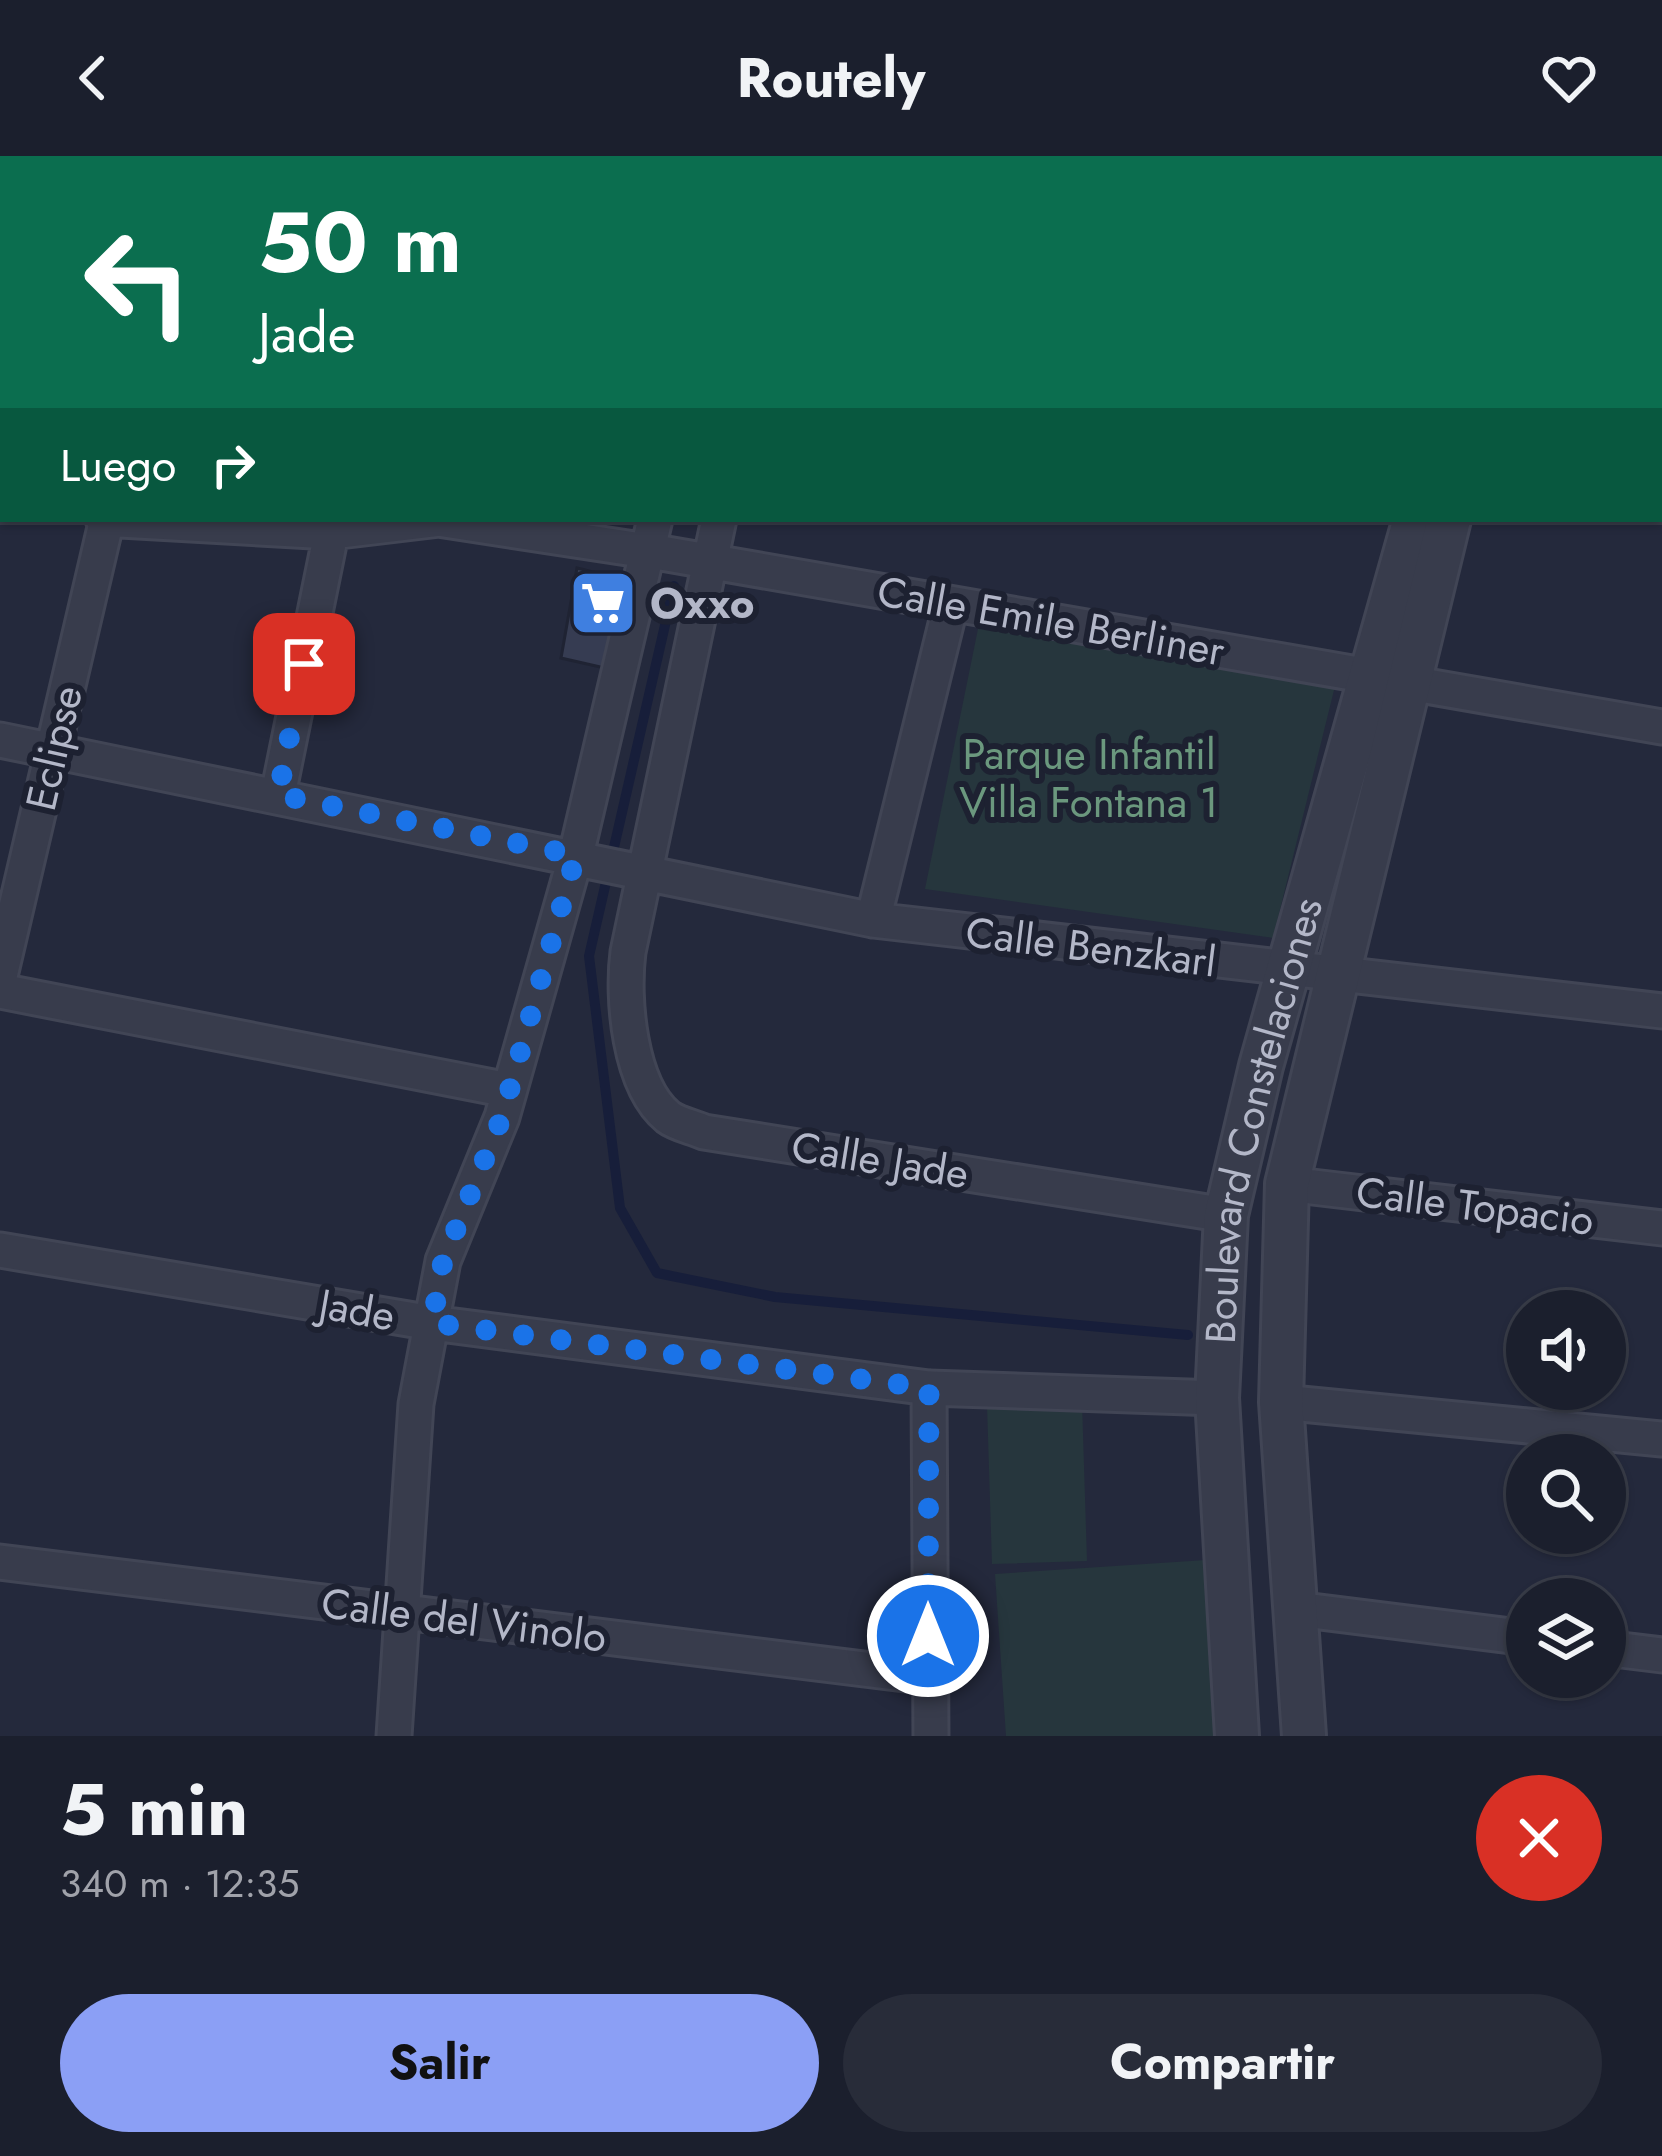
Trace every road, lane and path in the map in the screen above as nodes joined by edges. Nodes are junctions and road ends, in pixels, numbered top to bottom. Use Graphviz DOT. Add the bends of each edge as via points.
graph roads {
  1 [pos="104,522"];
  2 [pos="202,522"];
  3 [pos="393,522"];
  4 [pos="469,522"];
  5 [pos="718,522"];
  6 [pos="1415,522"];
  7 [pos="1448,522"];
  8 [pos="332,526"];
  9 [pos="658,541"];
  10 [pos="709,562"];
  11 [pos="951,604"];
  12 [pos="1389,680"];
  13 [pos="1662,728"];
  14 [pos="0,740"];
  15 [pos="53,751"];
  16 [pos="278,795"];
  17 [pos="586,858"];
  18 [pos="648,871"];
  19 [pos="873,920"];
  20 [pos="1288,971"];
  21 [pos="0,976"];
  22 [pos="1334,977"];
  23 [pos="0,991"];
  24 [pos="1662,1011"];
  25 [pos="508,1090"];
  26 [pos="1288,1184"];
  27 [pos="1226,1215"];
  28 [pos="1662,1228"];
  29 [pos="0,1250"];
  30 [pos="1218,1305"];
  31 [pos="1281,1306"];
  32 [pos="432,1323"];
  33 [pos="929,1388"];
  34 [pos="1217,1398"];
  35 [pos="1281,1402"];
  36 [pos="1662,1439"];
  37 [pos="0,1562"];
  38 [pos="1296,1610"];
  39 [pos="403,1612"];
  40 [pos="1506,1635"];
  41 [pos="1626,1651"];
  42 [pos="1662,1655"];
  43 [pos="928,1677"];
  44 [pos="394,1736"];
  45 [pos="931,1736"];
  46 [pos="1237,1736"];
  47 [pos="1304,1736"];
  1 -- 15 [label="street, Eclipse"];
  2 -- 8 [label="street, Calle Emile Berliner"];
  3 -- 8 [label="street, Calle Emile Berliner"];
  4 -- 9 [label="street, Calle Emile Berliner"];
  5 -- 10 [label="street"];
  6 -- 12 [label="street, Boulevard Constelaciones"];
  7 -- 12 [label="street, Boulevard Constelaciones"];
  8 -- 16 [label="street"];
  9 -- 10 [label="street, Calle Emile Berliner"];
  9 -- 17 [label="street"];
  10 -- 11 [label="street, Calle Emile Berliner"];
  10 -- 18 [label="street"];
  11 -- 12 [label="street, Calle Emile Berliner"];
  11 -- 19 [label="street"];
  12 -- 13 [label="street, Calle Emile Berliner"];
  12 -- 20 [label="street, Boulevard Constelaciones"];
  12 -- 22 [label="street, Boulevard Constelaciones"];
  14 -- 15 [label="street"];
  15 -- 16 [label="street"];
  15 -- 21 [label="street, Eclipse"];
  16 -- 17 [label="street"];
  17 -- 18 [label="street, Calle Benzkarl"];
  17 -- 25 [label="street"];
  18 -- 19 [label="street, Calle Benzkarl"];
  18 -- 27 [label="street, Calle Jade" via="623,995 646,1088 669,1118 704,1132"];
  19 -- 20 [label="street, Calle Benzkarl"];
  20 -- 22 [label="street, Calle Benzkarl"];
  20 -- 27 [label="street, Boulevard Constelaciones"];
  22 -- 24 [label="street, Calle Benzkarl"];
  22 -- 26 [label="street, Boulevard Constelaciones"];
  23 -- 25 [label="street"];
  25 -- 32 [label="street" via="443,1261"];
  26 -- 28 [label="street, Calle Topacio"];
  26 -- 31 [label="street, Boulevard Constelaciones"];
  27 -- 30 [label="street, Boulevard Constelaciones"];
  29 -- 32 [label="street, Jade"];
  30 -- 31 [label="street"];
  30 -- 34 [label="street, Boulevard Constelaciones"];
  31 -- 35 [label="street, Boulevard Constelaciones"];
  32 -- 33 [label="street, Jade"];
  32 -- 39 [label="street" via="416,1404"];
  33 -- 34 [label="street, Jade"];
  33 -- 43 [label="street"];
  34 -- 46 [label="street, Boulevard Constelaciones"];
  35 -- 36 [label="street"];
  35 -- 38 [label="street, Boulevard Constelaciones"];
  37 -- 39 [label="street, Calle del Vinolo"];
  38 -- 40 [label="street"];
  38 -- 47 [label="street, Boulevard Constelaciones"];
  39 -- 43 [label="street, Calle del Vinolo"];
  39 -- 44 [label="street"];
  41 -- 42 [label="street"];
  43 -- 45 [label="street"];
}
